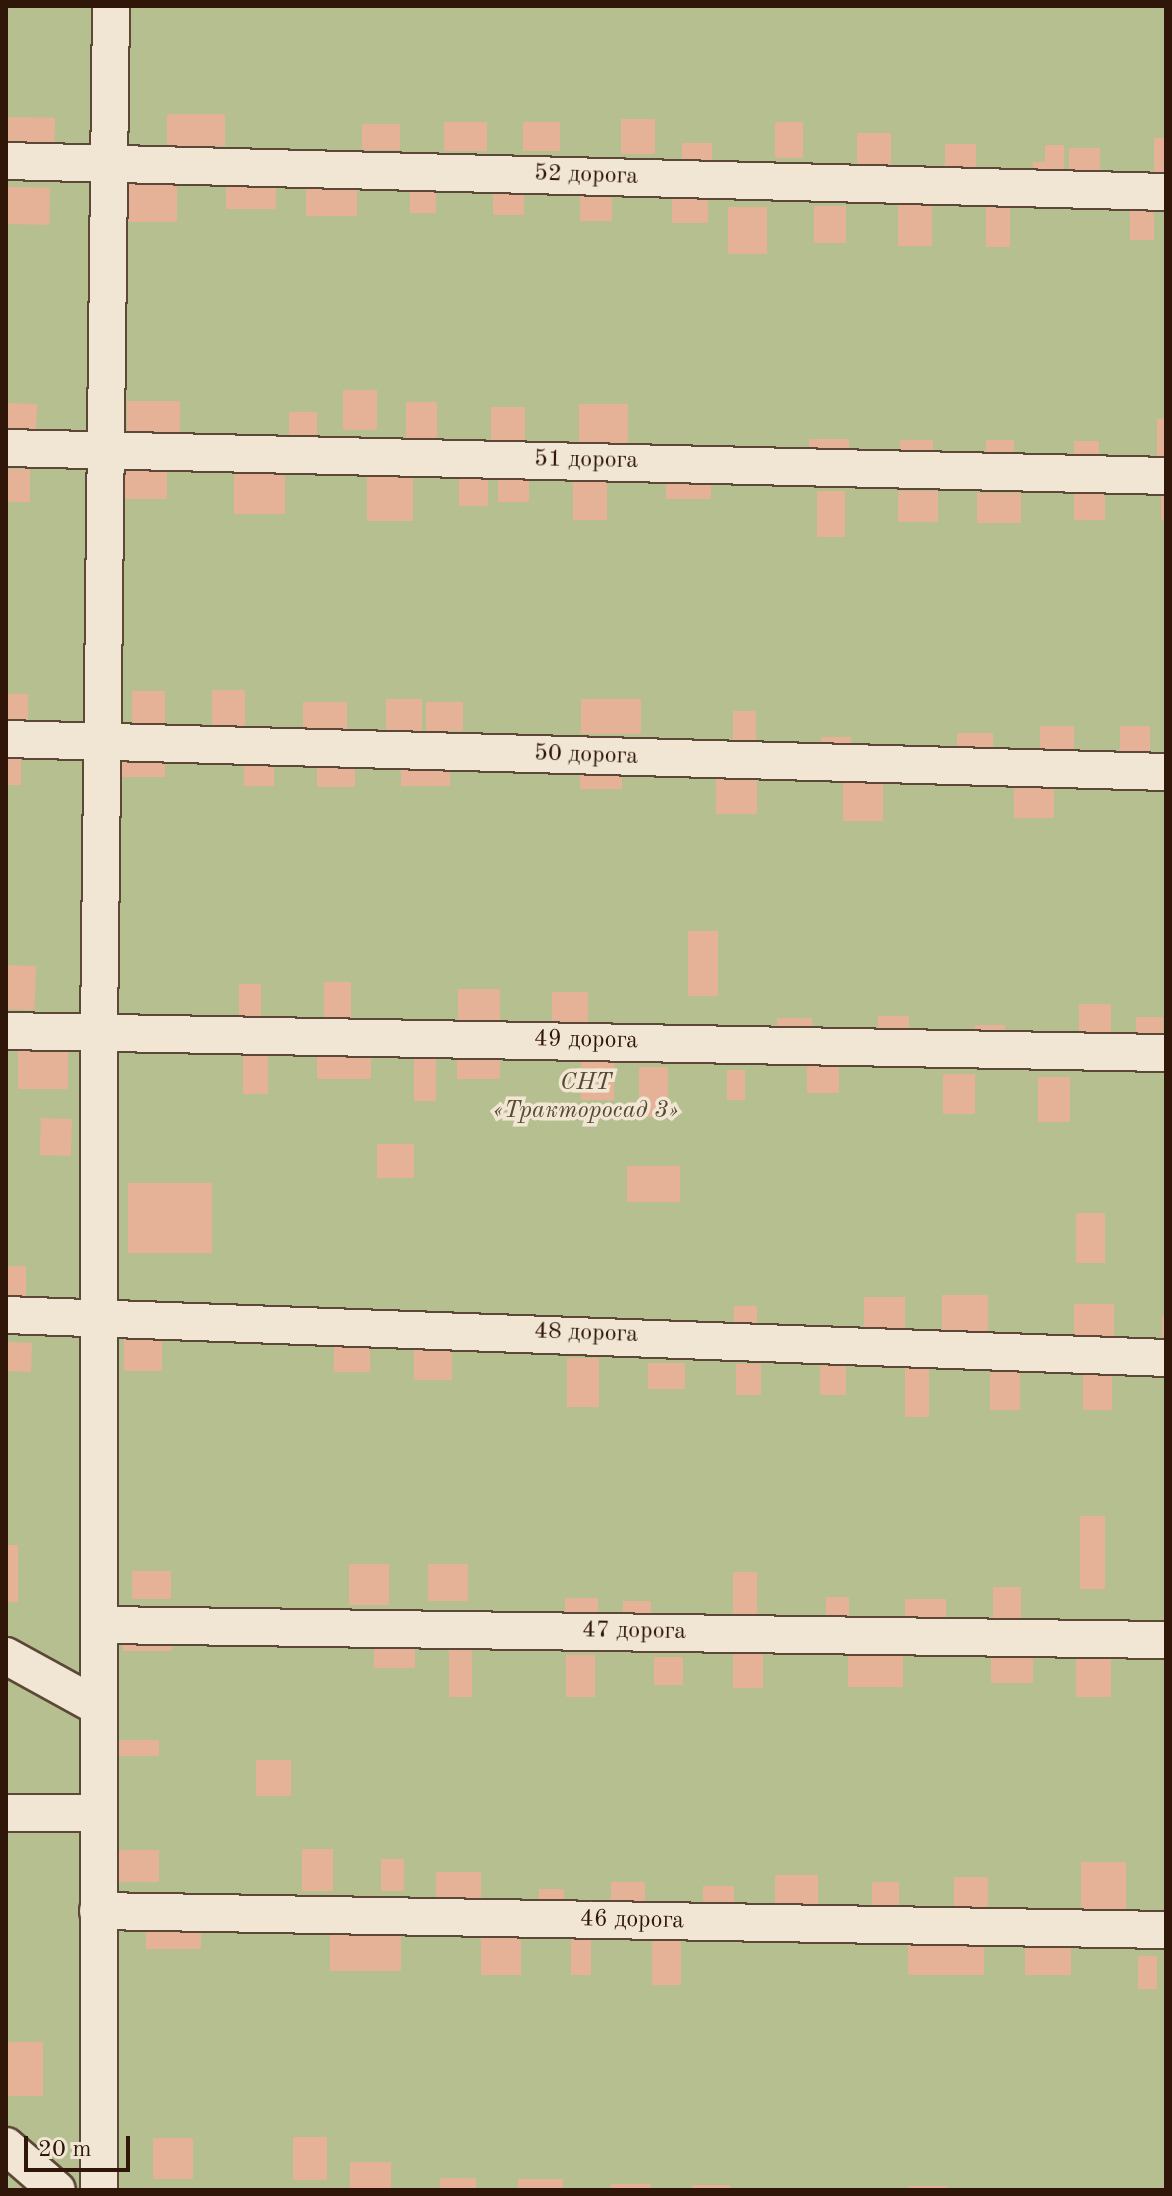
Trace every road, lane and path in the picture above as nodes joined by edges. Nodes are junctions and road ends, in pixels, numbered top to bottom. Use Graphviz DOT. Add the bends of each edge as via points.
graph roads {
  1 [pos="111,6"];
  2 [pos="6,161"];
  3 [pos="108,163"];
  4 [pos="1166,192"];
  5 [pos="6,448"];
  6 [pos="104,449"];
  7 [pos="1166,476"];
  8 [pos="6,739"];
  9 [pos="100,742"];
  10 [pos="1166,772"];
  11 [pos="6,1031"];
  12 [pos="99,1031"];
  13 [pos="1166,1053"];
  14 [pos="6,1315"];
  15 [pos="99,1315"];
  16 [pos="1166,1358"];
  17 [pos="102,1625"];
  18 [pos="1166,1640"];
  19 [pos="6,1656"];
  20 [pos="97,1706"];
  21 [pos="6,1813"];
  22 [pos="97,1813"];
  23 [pos="98,1911"];
  24 [pos="1166,1930"];
  25 [pos="6,2146"];
  26 [pos="57,2190"];
  27 [pos="99,2190"];
  1 -- 3 [label="street"];
  2 -- 3 [label="street, 52 дорога"];
  3 -- 4 [label="street, 52 дорога"];
  3 -- 6 [label="street"];
  5 -- 6 [label="street, 51 дорога"];
  6 -- 7 [label="street, 51 дорога"];
  6 -- 9 [label="street"];
  8 -- 9 [label="street, 50 дорога"];
  9 -- 10 [label="street, 50 дорога"];
  9 -- 12 [label="street"];
  11 -- 12 [label="street, 49 дорога"];
  12 -- 13 [label="street, 49 дорога"];
  12 -- 15 [label="street"];
  14 -- 15 [label="street, 48 дорога"];
  15 -- 16 [label="street, 48 дорога"];
  15 -- 17 [label="street"];
  17 -- 18 [label="street, 47 дорога"];
  17 -- 20 [label="street"];
  19 -- 20 [label="street"];
  20 -- 22 [label="street"];
  21 -- 22 [label="street"];
  22 -- 23 [label="street"];
  23 -- 24 [label="street, 46 дорога"];
  23 -- 27 [label="street"];
  25 -- 26 [label="street"];
}
